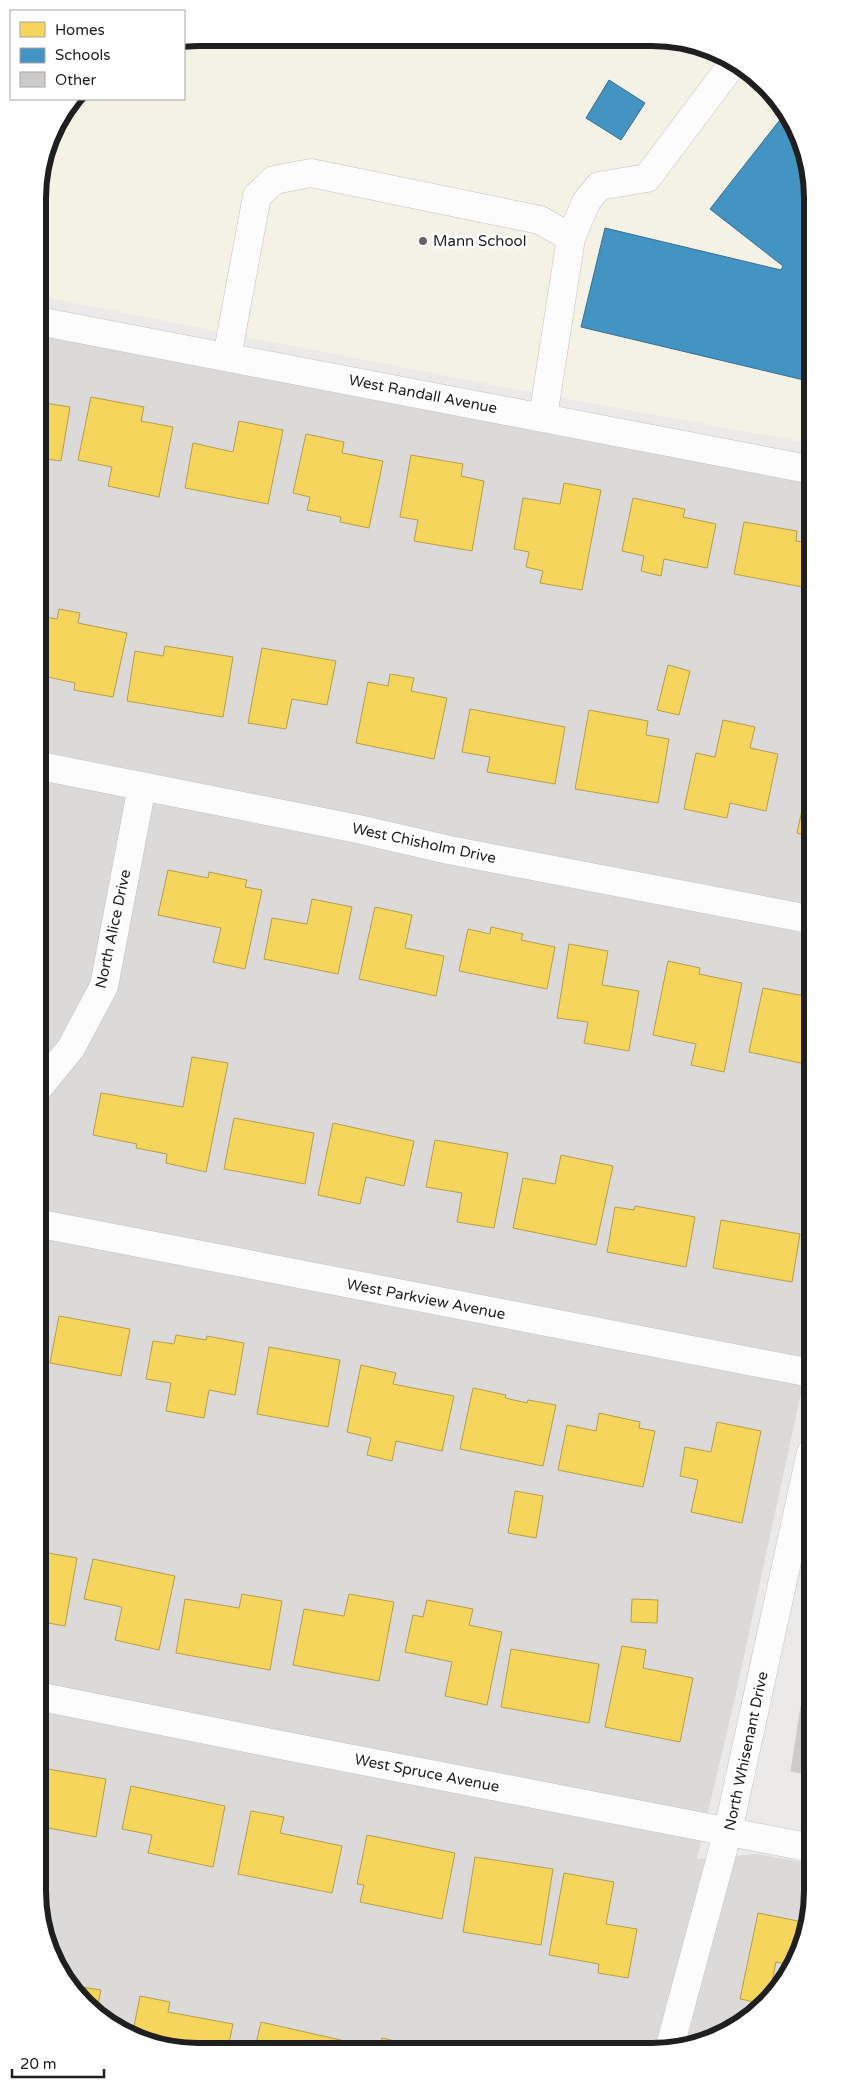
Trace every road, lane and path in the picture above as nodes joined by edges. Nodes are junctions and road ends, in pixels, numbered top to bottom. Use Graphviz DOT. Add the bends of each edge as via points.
graph roads {
  1 [pos="729,68"];
  2 [pos="571,238"];
  3 [pos="47,322"];
  4 [pos="227,357"];
  5 [pos="543,417"];
  6 [pos="804,468"];
  7 [pos="47,767"];
  8 [pos="142,786"];
  9 [pos="804,918"];
  10 [pos="46,1078"];
  11 [pos="46,1225"];
  12 [pos="803,1372"];
  13 [pos="803,1487"];
  14 [pos="46,1698"];
  15 [pos="728,1831"];
  16 [pos="803,1846"];
  17 [pos="671,2041"];
  1 -- 2 [label="street" via="647,178 599,186 586,202"];
  2 -- 4 [label="street" via="540,220 311,173 274,180 257,196"];
  2 -- 5 [label="street"];
  3 -- 4 [label="street, West Randall Avenue"];
  4 -- 5 [label="street, West Randall Avenue"];
  5 -- 6 [label="street, West Randall Avenue"];
  7 -- 8 [label="street, West Chisholm Drive"];
  8 -- 9 [label="street, West Chisholm Drive" via="449,850"];
  8 -- 10 [label="street, North Alice Drive" via="104,986 71,1048"];
  11 -- 12 [label="street, West Parkview Avenue"];
  13 -- 15 [label="street, North Whisenant Drive"];
  14 -- 15 [label="street, West Spruce Avenue"];
  15 -- 16 [label="street, West Spruce Avenue"];
  15 -- 17 [label="street, North Whisenant Drive"];
}
